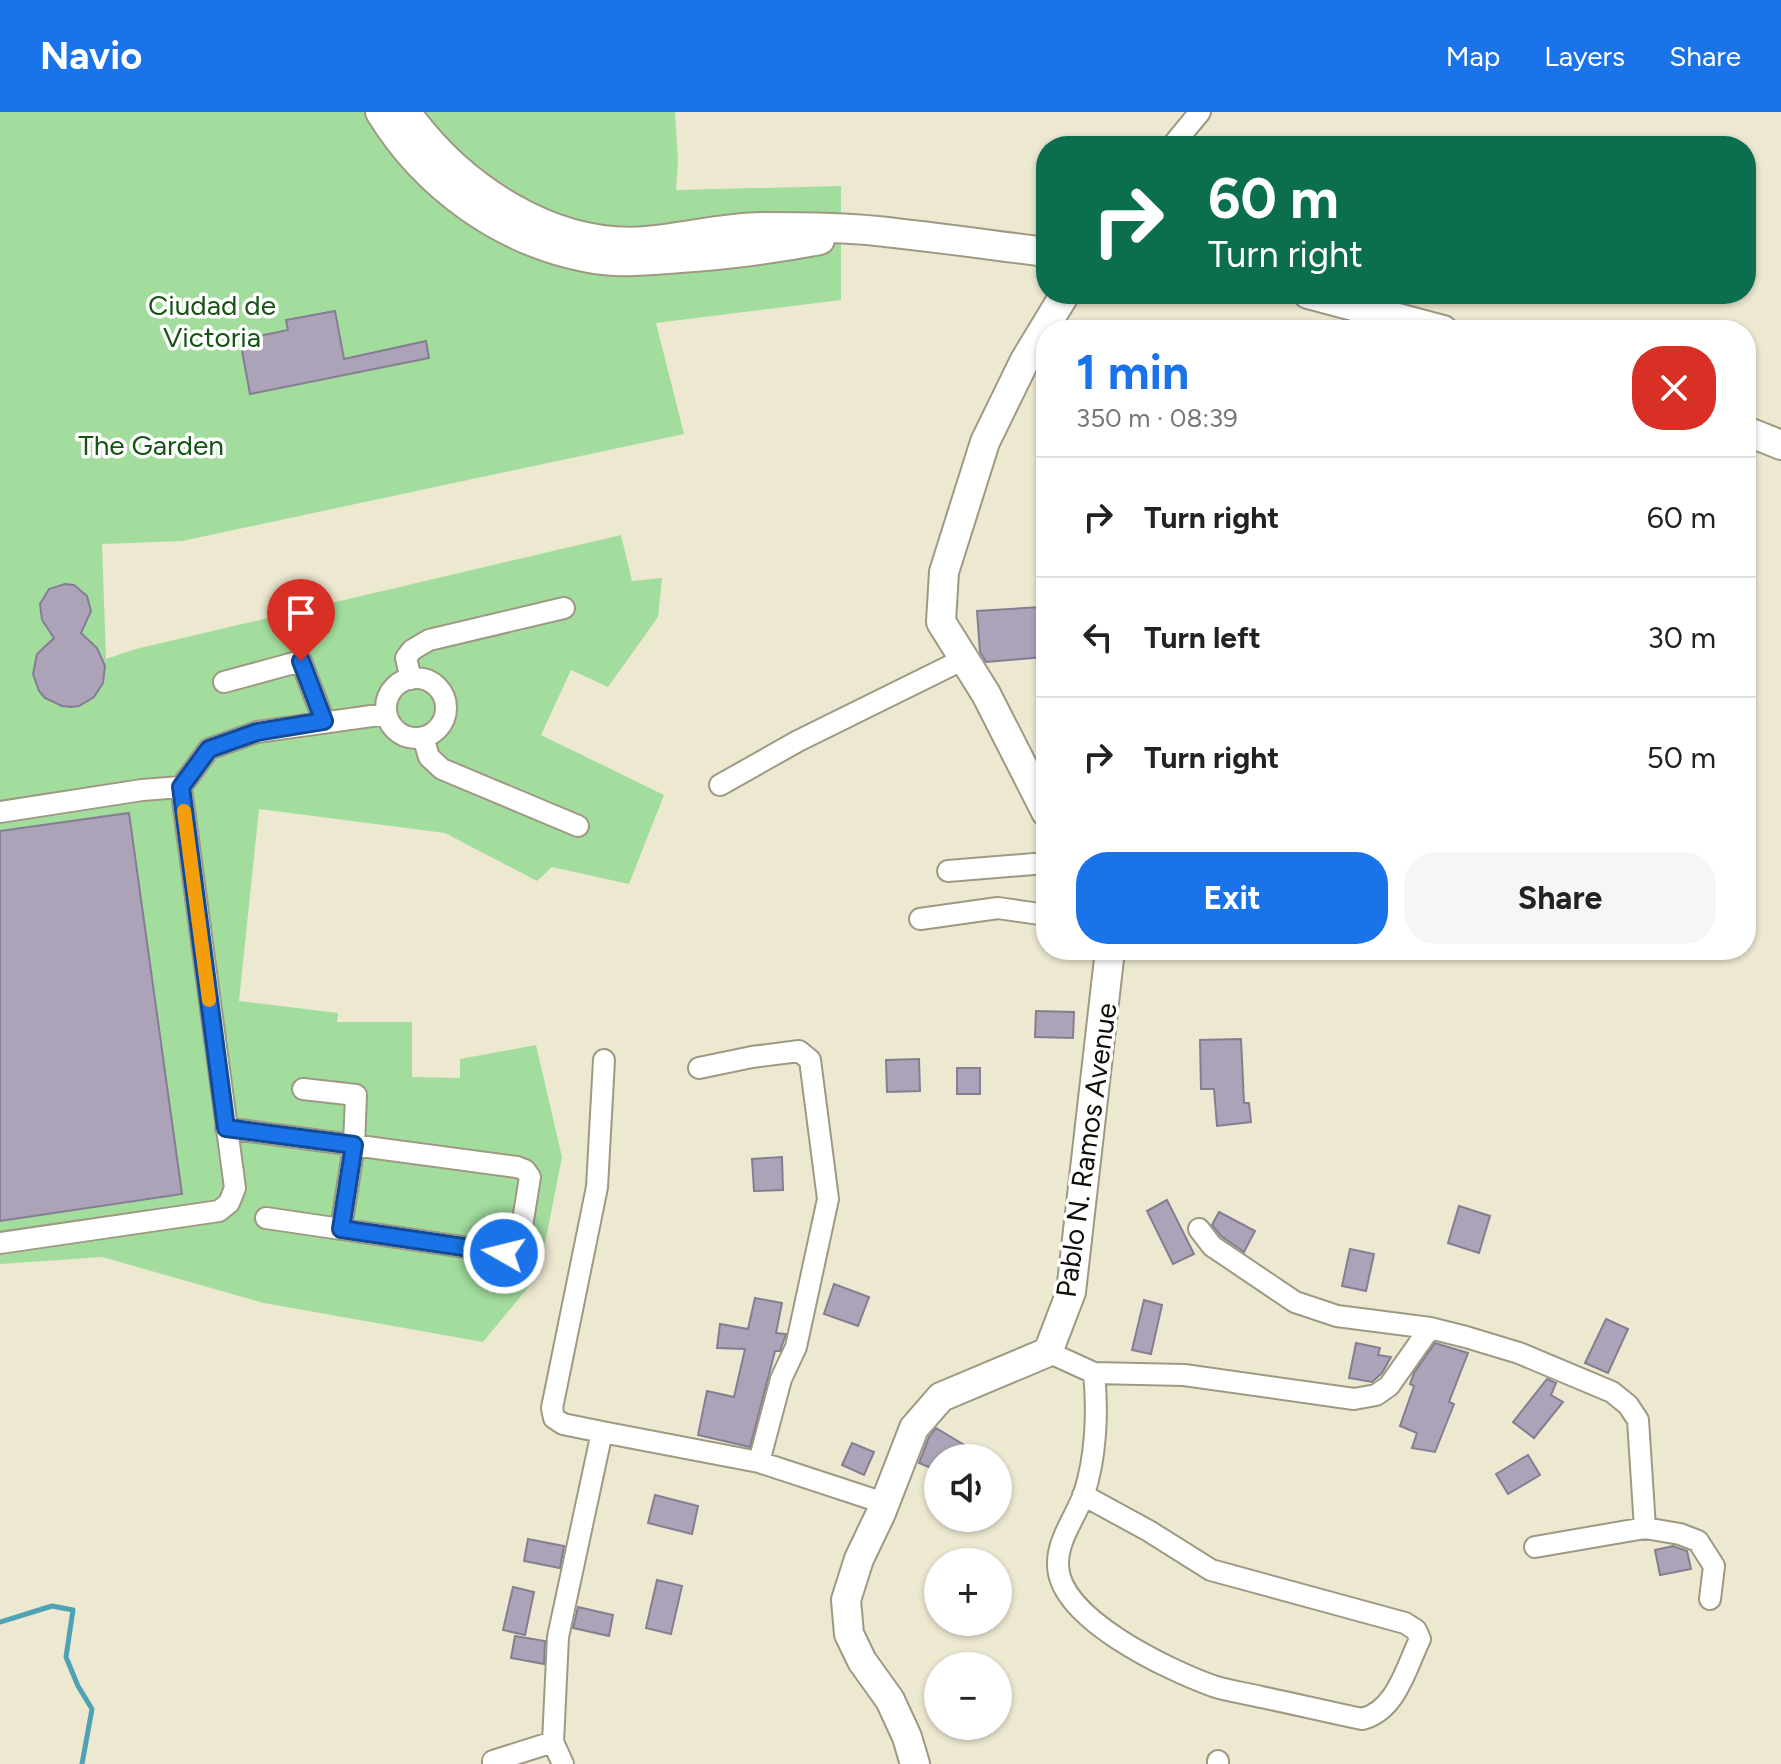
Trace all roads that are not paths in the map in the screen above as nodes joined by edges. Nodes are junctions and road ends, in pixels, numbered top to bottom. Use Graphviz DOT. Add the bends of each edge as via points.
graph roads {
  1 [pos="380,112"];
  2 [pos="406,112"];
  3 [pos="1200,112"];
  4 [pos="1180,136"];
  5 [pos="492,210"];
  6 [pos="1036,251"];
  7 [pos="1346,304"];
  8 [pos="1406,320"];
  9 [pos="1036,342"];
  10 [pos="1756,435"];
  11 [pos="1781,445"];
  12 [pos="564,608"];
  13 [pos="962,660"];
  14 [pos="411,679"];
  15 [pos="224,682"];
  16 [pos="386,714"];
  17 [pos="324,721"];
  18 [pos="423,737"];
  19 [pos="720,785"];
  20 [pos="181,787"];
  21 [pos="1036,792"];
  22 [pos="0,812"];
  23 [pos="578,826"];
  24 [pos="1036,864"];
  25 [pos="948,871"];
  26 [pos="1036,914"];
  27 [pos="920,919"];
  28 [pos="1109,960"];
  29 [pos="604,1060"];
  30 [pos="699,1068"];
  31 [pos="303,1089"];
  32 [pos="226,1128"];
  33 [pos="354,1145"];
  34 [pos="266,1218"];
  35 [pos="341,1229"];
  36 [pos="1199,1229"];
  37 [pos="0,1243"];
  38 [pos="1430,1328"];
  39 [pos="1048,1352"];
  40 [pos="1094,1373"];
  41 [pos="602,1432"];
  42 [pos="759,1462"];
  43 [pos="1083,1495"];
  44 [pos="884,1503"];
  45 [pos="1645,1528"];
  46 [pos="1535,1547"];
  47 [pos="1710,1599"];
  48 [pos="553,1742"];
  49 [pos="493,1764"];
  50 [pos="563,1764"];
  51 [pos="915,1764"];
  1 -- 5 [label="street" via="412,158 440,185"];
  2 -- 5 [label="street"];
  3 -- 4 [label="street"];
  5 -- 6 [label="street" via="549,247 615,260 753,253 874,230"];
  7 -- 8 [label="street"];
  9 -- 13 [label="street" via="985,442 944,572 941,622"];
  10 -- 11 [label="street"];
  12 -- 14 [label="street" via="429,640 406,658"];
  13 -- 19 [label="street"];
  13 -- 21 [label="street" via="986,694"];
  14 -- 16 [label="street" via="389,695"];
  14 -- 18 [label="street" via="430,682 445,704 442,724"];
  15 -- 17 [label="street" via="301,661"];
  16 -- 17 [label="street"];
  16 -- 18 [label="street" via="406,737"];
  17 -- 20 [label="street" via="257,732 209,749"];
  18 -- 23 [label="street" via="429,757 442,769"];
  20 -- 22 [label="street"];
  20 -- 32 [label="street"];
  24 -- 25 [label="street"];
  26 -- 27 [label="street" via="998,908"];
  28 -- 39 [label="street, Pablo N. Ramos Avenue" via="1071,1292"];
  29 -- 41 [label="street" via="597,1187 552,1408 554,1418 563,1424"];
  30 -- 42 [label="street" via="799,1051 810,1060 819,1116 828,1199 796,1347 781,1379"];
  31 -- 33 [label="street" via="356,1095"];
  32 -- 33 [label="street"];
  32 -- 37 [label="street" via="235,1188 219,1211"];
  33 -- 35 [label="street"];
  33 -- 35 [label="street" via="517,1167 530,1177 519,1245 513,1251"];
  34 -- 35 [label="street"];
  36 -- 38 [label="street" via="1219,1252 1295,1302 1351,1319"];
  38 -- 40 [label="street" via="1389,1386 1354,1399 1184,1375"];
  38 -- 45 [label="street" via="1519,1353 1612,1392 1628,1405 1638,1420"];
  39 -- 40 [label="street"];
  39 -- 44 [label="street" via="941,1397 914,1428"];
  40 -- 43 [label="street" via="1092,1459"];
  41 -- 42 [label="street"];
  41 -- 48 [label="street" via="558,1637"];
  42 -- 44 [label="street"];
  43 -- 43 [label="street" via="1211,1570 1416,1630 1420,1639 1389,1704 1377,1716 1362,1719 1214,1686 1130,1648 1089,1619 1063,1586 1058,1563"];
  44 -- 51 [label="street" via="846,1600 849,1634 890,1700"];
  45 -- 46 [label="street"];
  45 -- 47 [label="street" via="1698,1541 1714,1566"];
  48 -- 49 [label="street"];
  48 -- 50 [label="street"];
}
